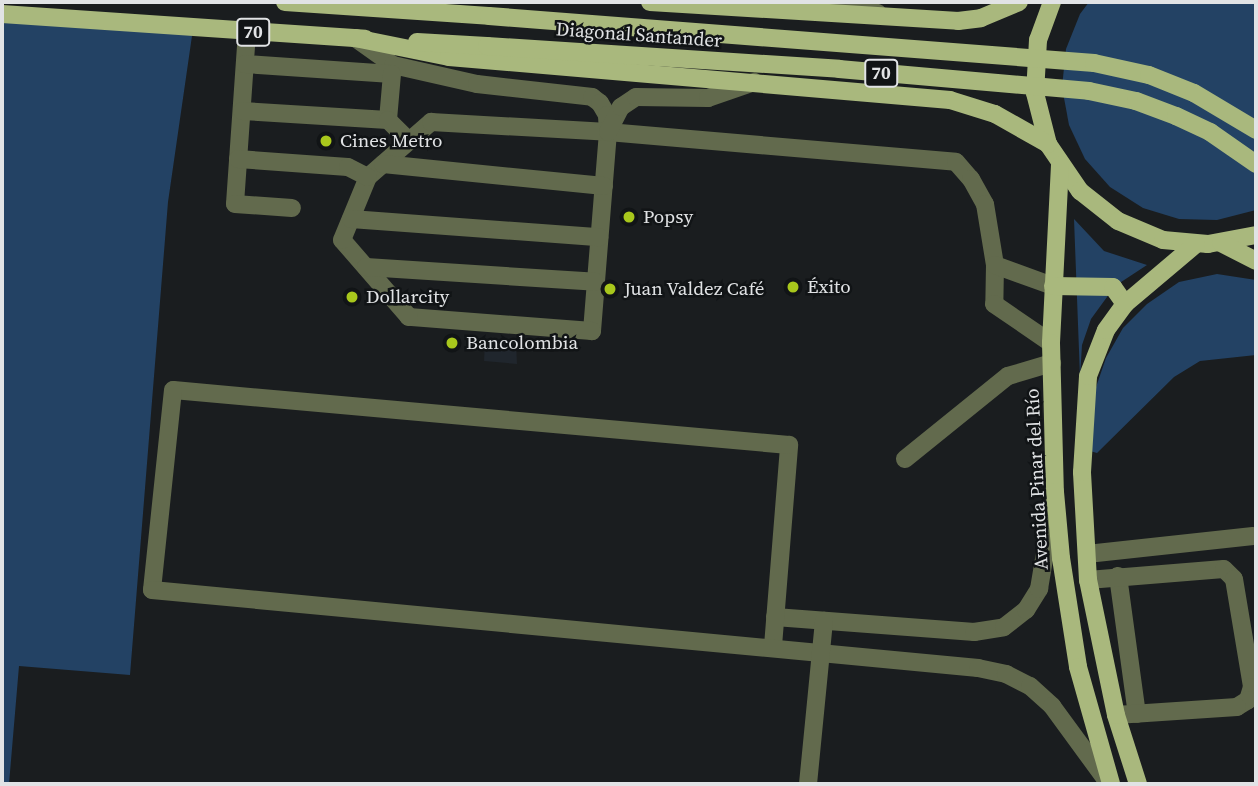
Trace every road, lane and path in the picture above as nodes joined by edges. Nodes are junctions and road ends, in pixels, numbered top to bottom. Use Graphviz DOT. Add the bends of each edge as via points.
graph roads {
  1 [pos="285,2"];
  2 [pos="377,2"];
  3 [pos="650,2"];
  4 [pos="831,2"];
  5 [pos="1019,2"];
  6 [pos="1052,2"];
  7 [pos="351,7"];
  8 [pos="2,14"];
  9 [pos="898,19"];
  10 [pos="247,32"];
  11 [pos="355,38"];
  12 [pos="246,64"];
  13 [pos="757,81"];
  14 [pos="242,111"];
  15 [pos="388,120"];
  16 [pos="1256,130"];
  17 [pos="608,132"];
  18 [pos="409,141"];
  19 [pos="1048,144"];
  20 [pos="238,159"];
  21 [pos="383,164"];
  22 [pos="1256,164"];
  23 [pos="1060,165"];
  24 [pos="368,177"];
  25 [pos="604,186"];
  26 [pos="292,208"];
  27 [pos="351,219"];
  28 [pos="1256,235"];
  29 [pos="599,237"];
  30 [pos="1221,243"];
  31 [pos="1196,244"];
  32 [pos="1256,261"];
  33 [pos="995,265"];
  34 [pos="366,267"];
  35 [pos="596,282"];
  36 [pos="1053,286"];
  37 [pos="1125,304"];
  38 [pos="1051,343"];
  39 [pos="1052,363"];
  40 [pos="905,459"];
  41 [pos="1055,492"];
  42 [pos="1253,536"];
  43 [pos="1087,554"];
  44 [pos="1118,576"];
  45 [pos="1088,580"];
  46 [pos="775,617"];
  47 [pos="824,621"];
  48 [pos="773,646"];
  49 [pos="820,650"];
  50 [pos="1137,714"];
  51 [pos="1116,715"];
  52 [pos="808,784"];
  53 [pos="1110,784"];
  54 [pos="1138,784"];
  1 -- 7 [label="main road, Diagonal Santander / 70"];
  2 -- 7 [label="main road"];
  3 -- 9 [label="main road"];
  4 -- 9 [label="street"];
  5 -- 9 [label="main road" via="969,20"];
  6 -- 19 [label="main road" via="1038,40 1034,75"];
  7 -- 16 [label="main road, Diagonal Santander / 70, bridge" via="1094,63 1149,75 1194,93"];
  8 -- 10 [label="main road, Diagonal Santander / 70"];
  10 -- 11 [label="main road, Diagonal Santander / 70"];
  10 -- 12 [label="street"];
  11 -- 13 [label="main road" via="449,57"];
  11 -- 17 [label="street" via="393,65 477,84 592,97 604,108"];
  11 -- 22 [label="main road, Diagonal Santander / 70, bridge" via="825,68 1089,91 1176,116 1210,132"];
  12 -- 14 [label="street"];
  12 -- 15 [label="street" via="392,74"];
  13 -- 17 [label="street" via="708,98 636,97 621,107"];
  13 -- 19 [label="main road" via="967,103"];
  14 -- 15 [label="street"];
  14 -- 20 [label="street"];
  15 -- 18 [label="street"];
  17 -- 18 [label="street" via="430,122"];
  17 -- 25 [label="street"];
  17 -- 33 [label="street" via="956,162 985,204"];
  18 -- 21 [label="street"];
  19 -- 23 [label="main road"];
  20 -- 24 [label="street" via="348,167"];
  20 -- 26 [label="street" via="235,204"];
  21 -- 24 [label="street"];
  21 -- 25 [label="street"];
  23 -- 31 [label="main road" via="1086,197 1118,222 1163,240"];
  23 -- 36 [label="main road, Avenida Pinar del Río"];
  24 -- 27 [label="street"];
  25 -- 29 [label="street"];
  27 -- 29 [label="street"];
  27 -- 34 [label="street" via="342,240"];
  28 -- 30 [label="main road"];
  29 -- 35 [label="street"];
  30 -- 31 [label="main road"];
  30 -- 32 [label="main road"];
  31 -- 37 [label="main road"];
  33 -- 36 [label="street"];
  33 -- 38 [label="street" via="994,304"];
  34 -- 35 [label="street"];
  34 -- 35 [label="street" via="409,317 592,331"];
  36 -- 37 [label="main road" via="1113,287"];
  36 -- 38 [label="main road, Avenida Pinar del Río"];
  37 -- 43 [label="main road" via="1106,330 1088,376 1082,459"];
  38 -- 39 [label="main road, Avenida Pinar del Río"];
  39 -- 40 [label="street" via="1008,376"];
  39 -- 41 [label="main road, Avenida Pinar del Río"];
  41 -- 47 [label="street" via="1039,589 1026,610 1004,627 974,632"];
  41 -- 53 [label="main road, Avenida Pinar del Río" via="1060,558 1078,667"];
  42 -- 43 [label="street"];
  43 -- 45 [label="main road"];
  44 -- 45 [label="street"];
  44 -- 50 [label="street"];
  44 -- 50 [label="street" via="1224,569 1234,579 1252,687 1248,700 1237,707"];
  45 -- 51 [label="main road"];
  46 -- 47 [label="street"];
  46 -- 48 [label="street"];
  46 -- 48 [label="street" via="789,445 173,390 152,590"];
  47 -- 49 [label="street"];
  48 -- 49 [label="street"];
  49 -- 52 [label="street"];
  49 -- 53 [label="street" via="1006,674 1030,686 1052,706"];
  50 -- 51 [label="street"];
  51 -- 54 [label="main road"];
}
